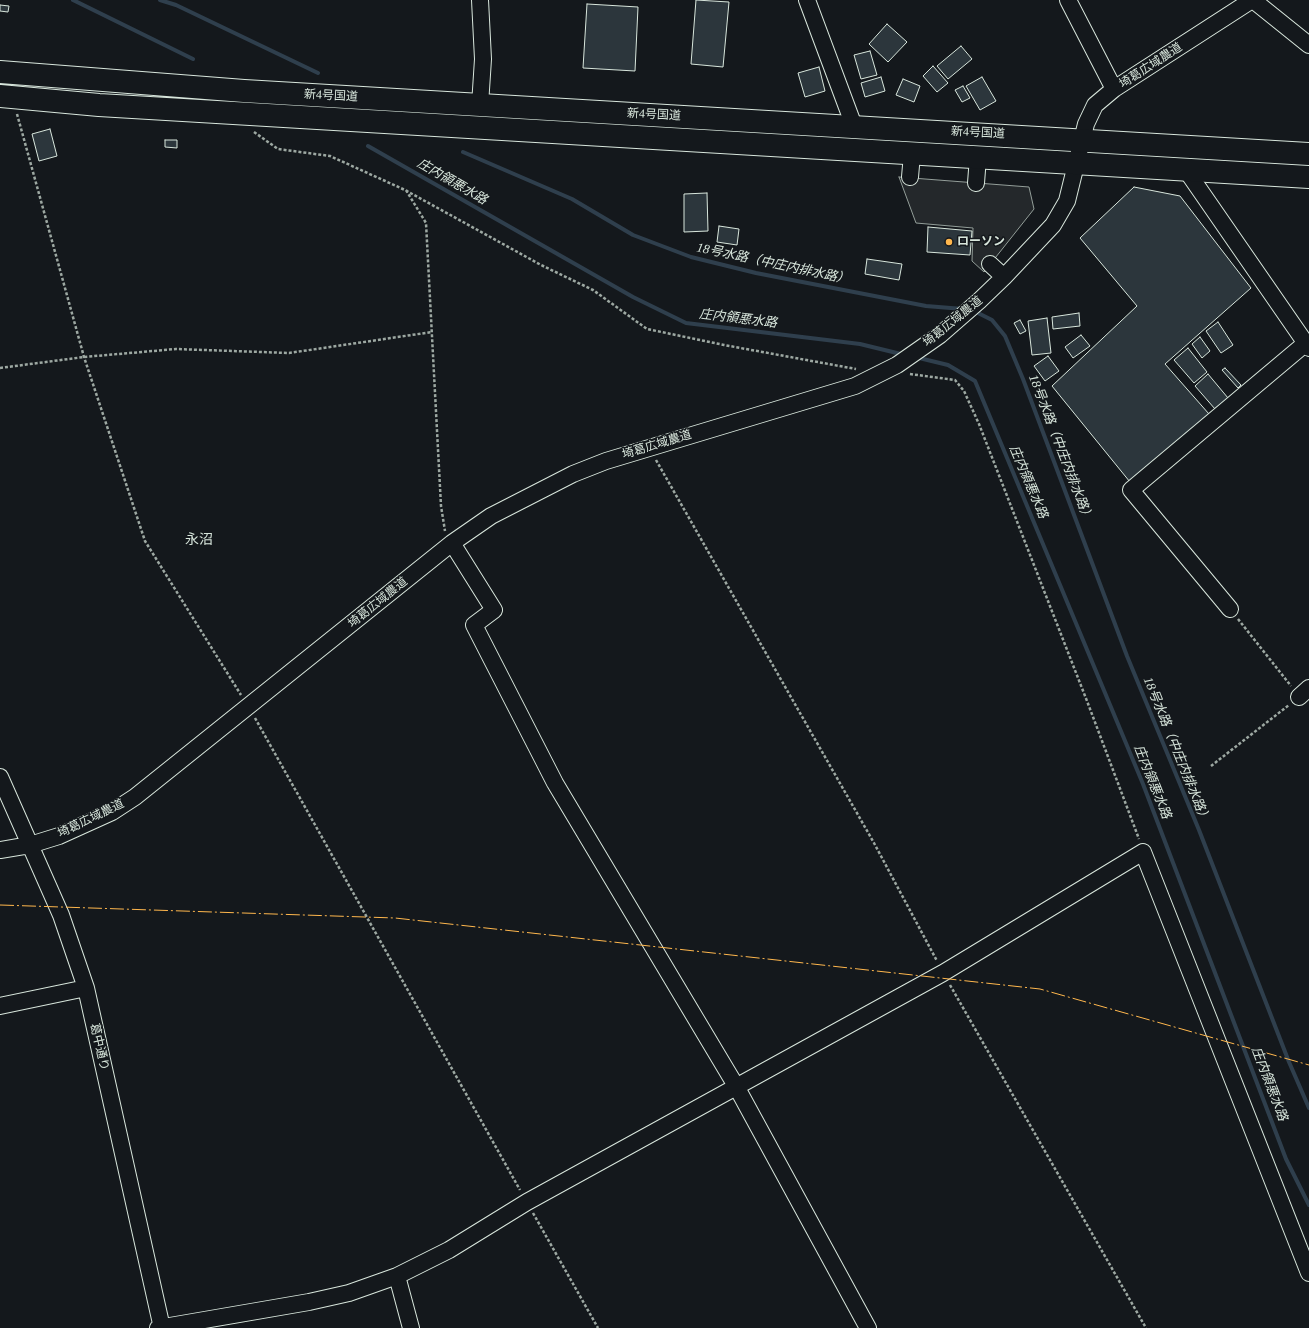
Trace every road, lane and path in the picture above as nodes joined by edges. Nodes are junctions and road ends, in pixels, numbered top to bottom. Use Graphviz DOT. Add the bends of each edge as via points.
graph roads {
  1 [pos="480,0"];
  2 [pos="807,0"];
  3 [pos="1068,0"];
  4 [pos="1253,0"];
  5 [pos="1309,45"];
  6 [pos="0,72"];
  7 [pos="1114,89"];
  8 [pos="6,97"];
  9 [pos="480,105"];
  10 [pos="249,114"];
  11 [pos="854,126"];
  12 [pos="1083,140"];
  13 [pos="912,154"];
  14 [pos="1309,154"];
  15 [pos="978,157"];
  16 [pos="1078,163"];
  17 [pos="1186,170"];
  18 [pos="1309,177"];
  19 [pos="910,178"];
  20 [pos="976,183"];
  21 [pos="405,190"];
  22 [pos="990,264"];
  23 [pos="1004,277"];
  24 [pos="432,332"];
  25 [pos="1307,345"];
  26 [pos="84,357"];
  27 [pos="893,367"];
  28 [pos="0,368"];
  29 [pos="869,380"];
  30 [pos="650,446"];
  31 [pos="452,543"];
  32 [pos="1230,609"];
  33 [pos="1304,692"];
  34 [pos="248,706"];
  35 [pos="1210,766"];
  36 [pos="0,777"];
  37 [pos="30,845"];
  38 [pos="0,850"];
  39 [pos="1144,852"];
  40 [pos="943,973"];
  41 [pos="86,988"];
  42 [pos="0,1006"];
  43 [pos="736,1086"];
  44 [pos="527,1202"];
  45 [pos="1309,1273"];
  46 [pos="397,1276"];
  47 [pos="161,1328"];
  48 [pos="411,1328"];
  49 [pos="598,1328"];
  50 [pos="868,1328"];
  51 [pos="1146,1328"];
  1 -- 9 [label="street" via="483,59"];
  2 -- 11 [label="street"];
  3 -- 7 [label="street"];
  4 -- 5 [label="street"];
  4 -- 7 [label="street, 埼葛広域農道"];
  6 -- 9 [label="highway, 新4号国道" via="244,91"];
  7 -- 12 [label="street, 埼葛広域農道" via="1096,105 1089,116"];
  8 -- 10 [label="highway, 新4号国道"];
  8 -- 26 [label="path"];
  9 -- 11 [label="highway, 新4号国道"];
  10 -- 13 [label="highway, 新4号国道"];
  10 -- 21 [label="path" via="255,134 278,149 330,156"];
  11 -- 12 [label="highway, 新4号国道"];
  12 -- 14 [label="highway, 新4号国道"];
  12 -- 16 [label="street, 埼葛広域農道"];
  13 -- 15 [label="highway, 新4号国道"];
  13 -- 19 [label="street"];
  15 -- 16 [label="highway, 新4号国道"];
  15 -- 20 [label="street"];
  16 -- 17 [label="highway, 新4号国道"];
  16 -- 23 [label="street, 埼葛広域農道" via="1067,201 1060,214"];
  17 -- 18 [label="highway, 新4号国道"];
  17 -- 25 [label="street"];
  21 -- 24 [label="path" via="426,223"];
  21 -- 29 [label="path" via="541,265 593,290 647,329 864,370"];
  22 -- 23 [label="street"];
  23 -- 27 [label="street, 埼葛広域農道" via="951,326"];
  24 -- 26 [label="path" via="289,353 176,349"];
  24 -- 31 [label="path" via="441,506 444,528"];
  25 -- 32 [label="street" via="1131,490"];
  26 -- 28 [label="path"];
  26 -- 34 [label="path" via="145,540"];
  27 -- 29 [label="street, 埼葛広域農道"];
  27 -- 39 [label="path" via="905,374 955,380 964,391"];
  29 -- 30 [label="street, 埼葛広域農道"];
  30 -- 31 [label="street, 埼葛広域農道" via="573,474 491,516"];
  30 -- 40 [label="path" via="661,470 874,843"];
  31 -- 34 [label="street, 埼葛広域農道"];
  31 -- 43 [label="street" via="494,610 474,625 555,783"];
  32 -- 33 [label="path"];
  33 -- 35 [label="path"];
  34 -- 37 [label="street, 埼葛広域農道" via="135,797 112,812 59,836"];
  34 -- 44 [label="path"];
  36 -- 37 [label="street, 葛中通り"];
  37 -- 38 [label="street, 埼葛広域農道"];
  37 -- 41 [label="street, 葛中通り" via="61,915"];
  39 -- 40 [label="street"];
  39 -- 45 [label="street"];
  40 -- 43 [label="street"];
  40 -- 51 [label="path"];
  41 -- 42 [label="street"];
  41 -- 47 [label="street, 葛中通り"];
  43 -- 44 [label="street"];
  43 -- 50 [label="street"];
  44 -- 46 [label="street" via="449,1250"];
  44 -- 49 [label="path"];
  46 -- 47 [label="street" via="349,1294 323,1300"];
  46 -- 48 [label="street"];
}
